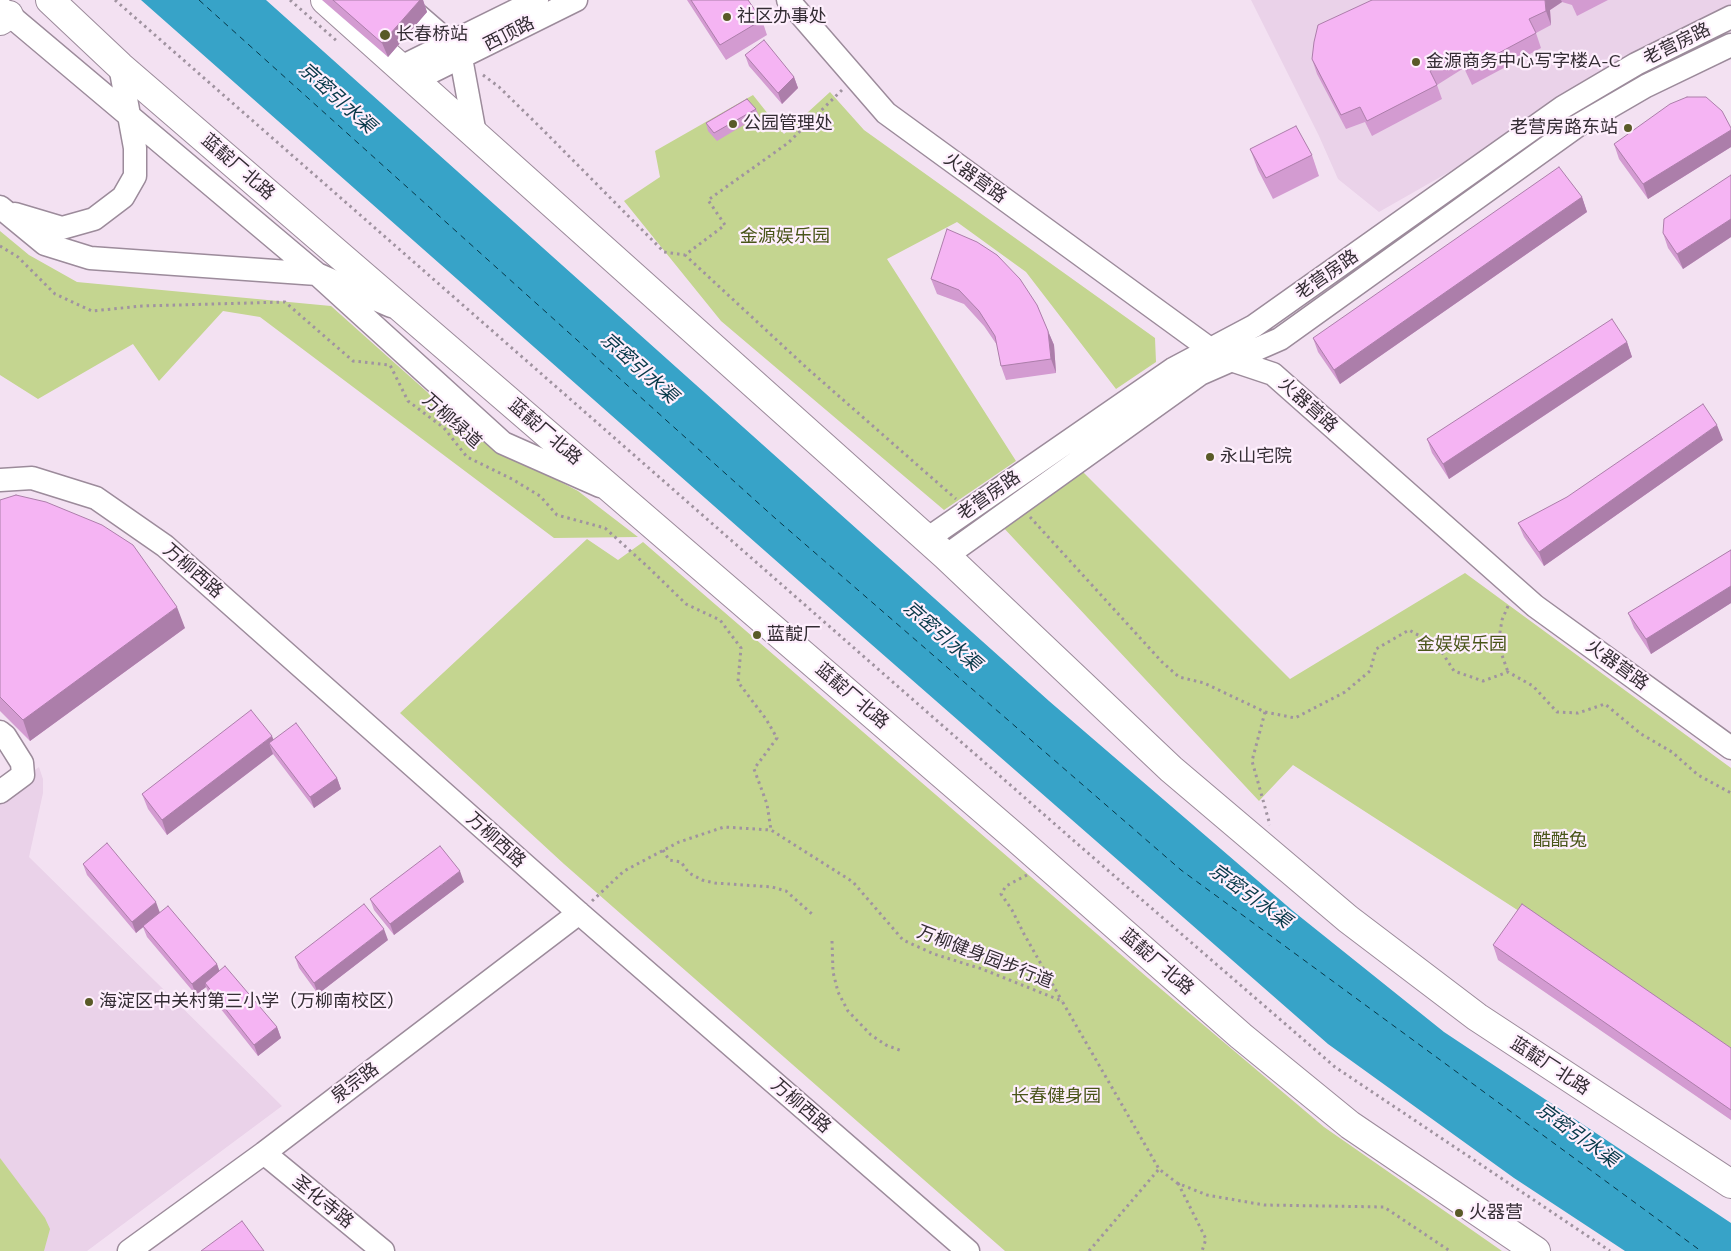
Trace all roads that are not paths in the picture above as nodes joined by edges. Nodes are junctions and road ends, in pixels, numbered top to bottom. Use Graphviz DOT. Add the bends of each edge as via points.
graph roads {
  1 [pos="50,0"];
  2 [pos="324,0"];
  3 [pos="400,0"];
  4 [pos="537,0"];
  5 [pos="576,0"];
  6 [pos="788,0"];
  7 [pos="3,14"];
  8 [pos="1731,17"];
  9 [pos="1731,46"];
  10 [pos="454,51"];
  11 [pos="120,66"];
  12 [pos="408,74"];
  13 [pos="130,118"];
  14 [pos="475,134"];
  15 [pos="2,209"];
  16 [pos="317,274"];
  17 [pos="406,312"];
  18 [pos="1210,349"];
  19 [pos="1231,360"];
  20 [pos="0,480"];
  21 [pos="617,494"];
  22 [pos="937,547"];
  23 [pos="0,732"];
  24 [pos="1731,748"];
  25 [pos="0,792"];
  26 [pos="579,913"];
  27 [pos="264,1153"];
  28 [pos="1731,1184"];
  29 [pos="129,1251"];
  30 [pos="383,1251"];
  31 [pos="968,1251"];
  32 [pos="1536,1251"];
  1 -- 11 [label="highway, 蓝靛厂北路"];
  2 -- 12 [label="highway, 蓝靛厂北路"];
  3 -- 10 [label="street"];
  4 -- 10 [label="street, 西顶路"];
  5 -- 10 [label="street, 西顶路"];
  6 -- 18 [label="street, 火器营路" via="886,113"];
  7 -- 13 [label="street"];
  8 -- 18 [label="street, 老营房路" via="1636,64 1563,107 1254,326"];
  9 -- 19 [label="street, 老营房路" via="1646,86 1577,126 1280,339"];
  10 -- 12 [label="street, 西顶路"];
  10 -- 14 [label="street"];
  11 -- 13 [label="street"];
  11 -- 17 [label="highway, 蓝靛厂北路"];
  12 -- 14 [label="highway, 蓝靛厂北路"];
  13 -- 15 [label="street" via="135,148 134,176 123,197 94,219 62,228"];
  13 -- 16 [label="street"];
  14 -- 22 [label="highway, 蓝靛厂北路"];
  15 -- 16 [label="street" via="44,244 90,258"];
  16 -- 17 [label="street"];
  16 -- 21 [label="street" via="503,443"];
  17 -- 21 [label="highway, 蓝靛厂北路"];
  18 -- 19 [label="street, 火器营路"];
  18 -- 22 [label="street, 老营房路" via="1173,369 969,510"];
  19 -- 22 [label="street, 老营房路" via="1200,374"];
  19 -- 24 [label="street, 火器营路" via="1273,374 1514,589"];
  20 -- 26 [label="street, 万柳西路" via="32,478 96,498 165,546"];
  21 -- 32 [label="highway, 蓝靛厂北路" via="1241,1036 1350,1125"];
  22 -- 28 [label="highway, 蓝靛厂北路" via="1171,769 1348,919 1477,1017"];
  23 -- 25 [label="street" via="22,763 23,774"];
  26 -- 27 [label="street, 泉宗路"];
  26 -- 31 [label="street, 万柳西路"];
  27 -- 29 [label="street, 泉宗路"];
  27 -- 30 [label="street, 圣化寺路"];
}
